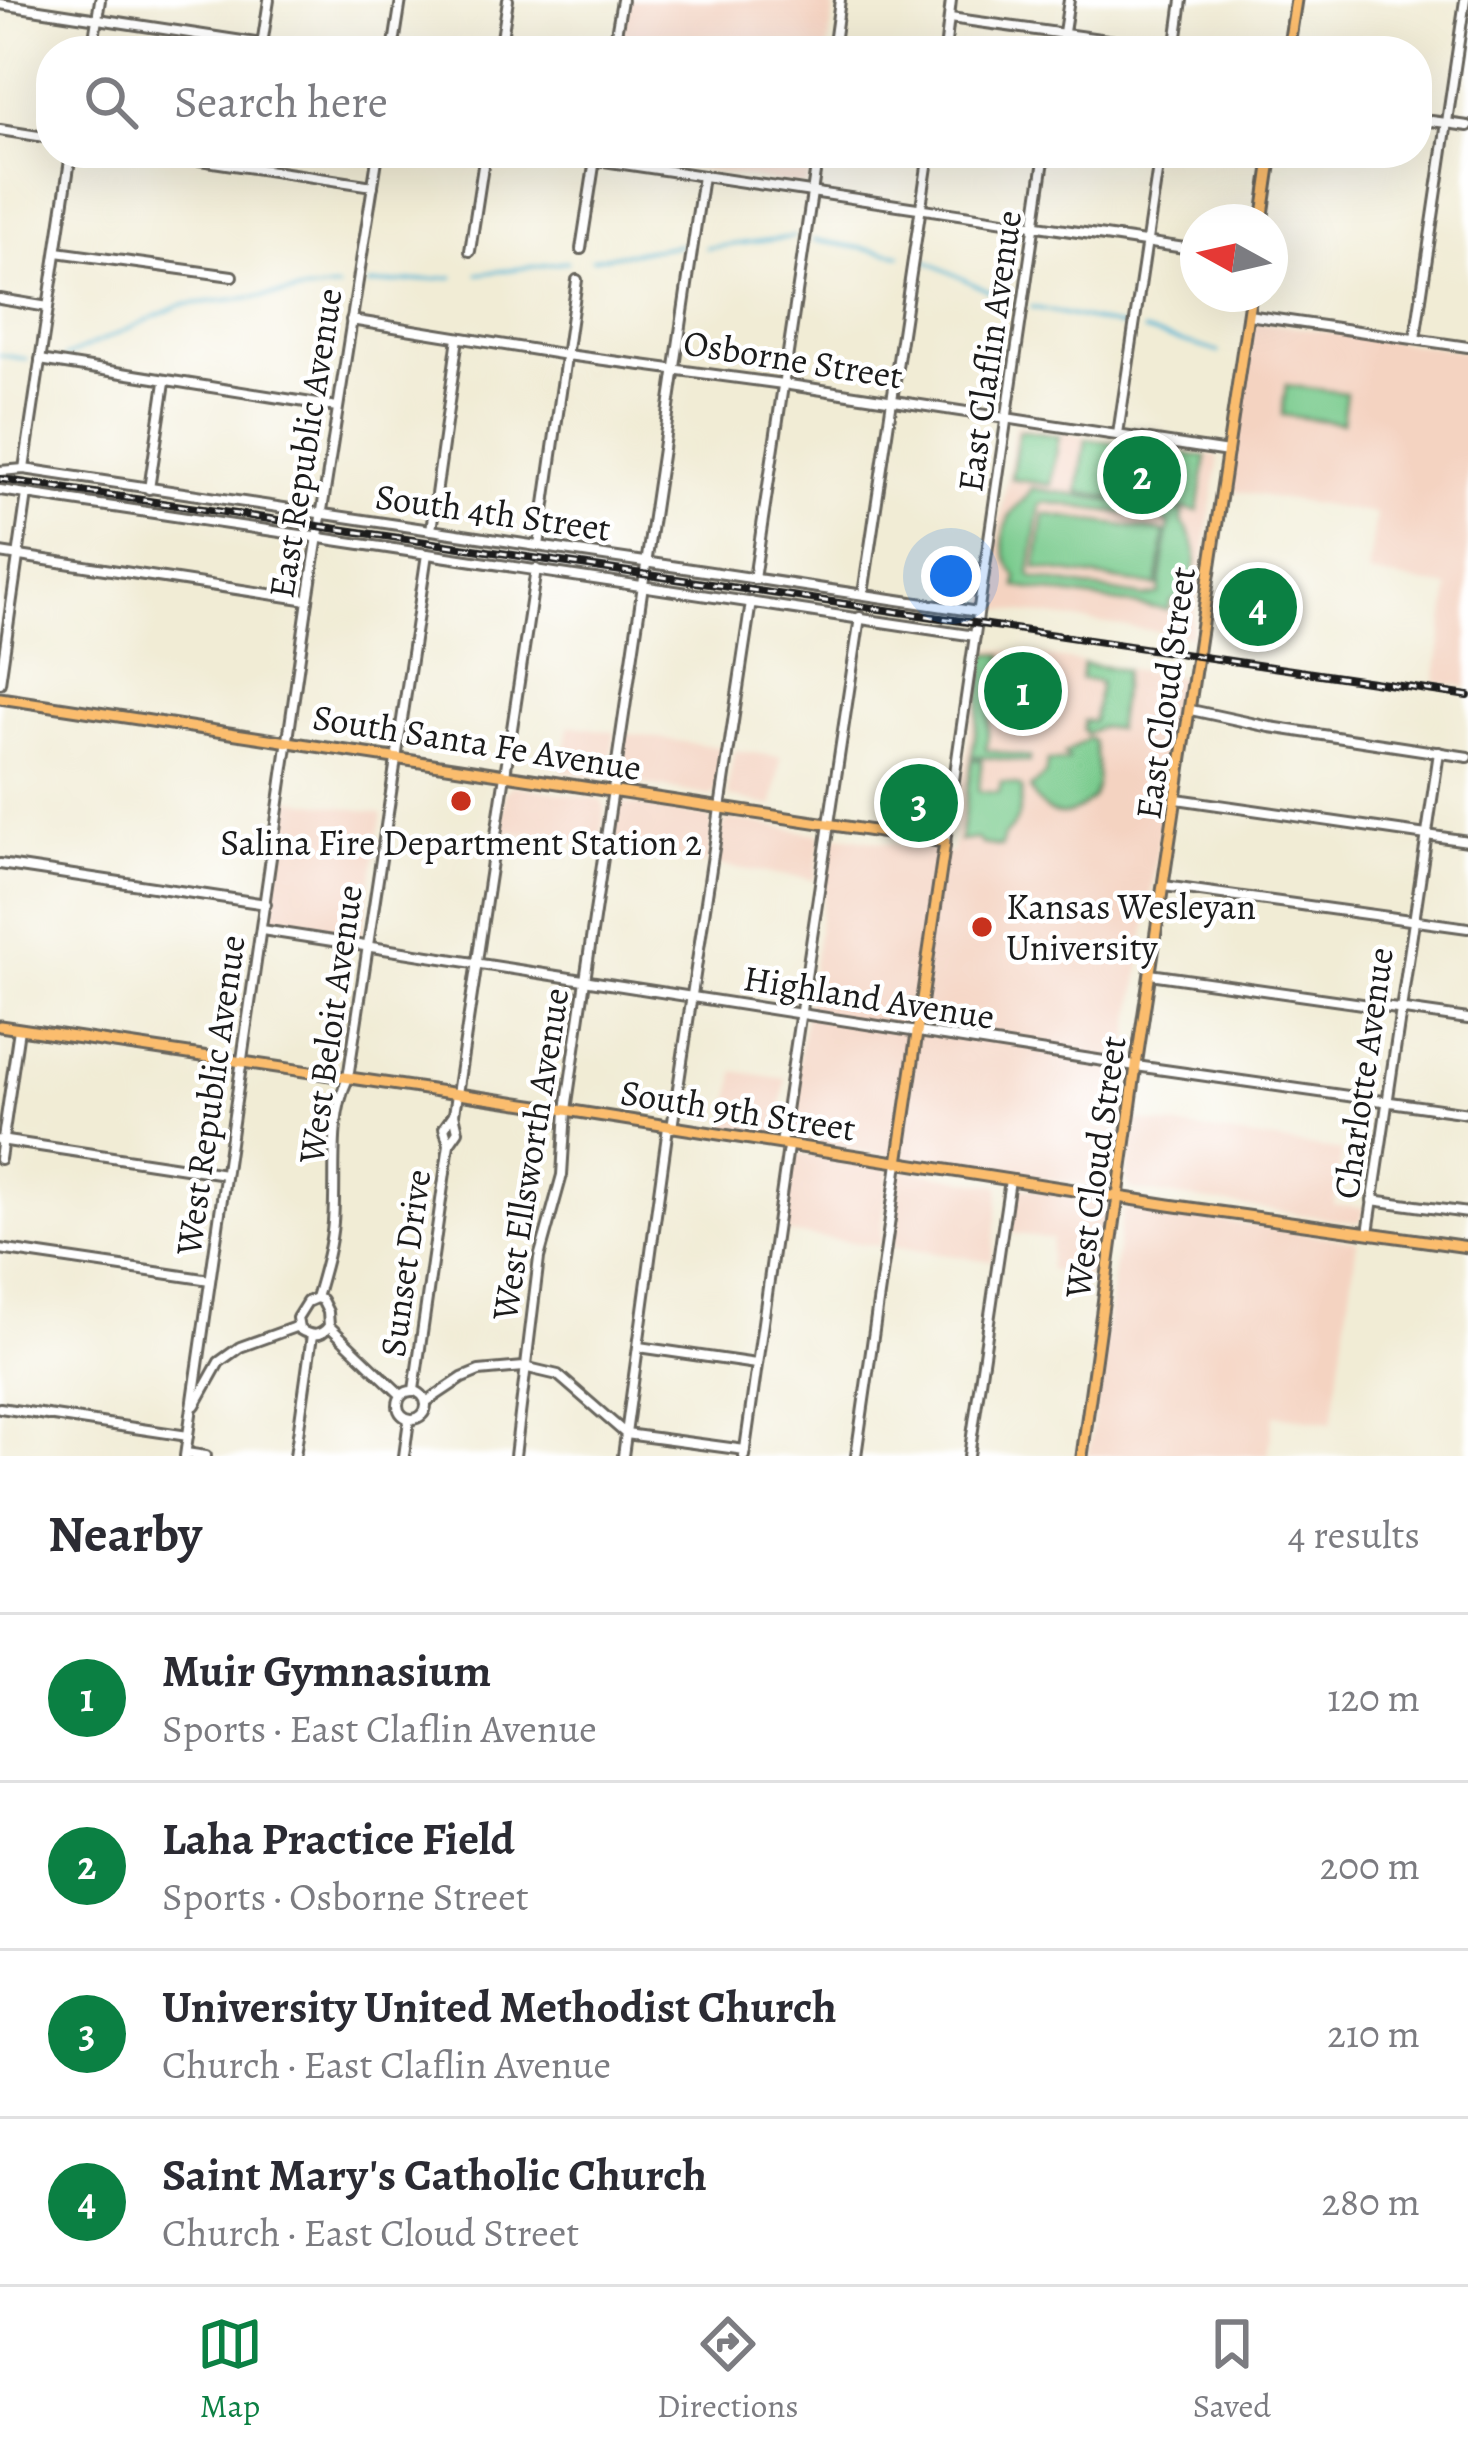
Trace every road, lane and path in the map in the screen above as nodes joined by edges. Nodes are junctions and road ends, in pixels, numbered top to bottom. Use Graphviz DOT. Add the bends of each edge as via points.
graph roads {
  1 [pos="100,0"];
  2 [pos="269,0"];
  3 [pos="400,0"];
  4 [pos="508,0"];
  5 [pos="622,0"];
  6 [pos="840,0"];
  7 [pos="951,0"];
  8 [pos="1069,0"];
  9 [pos="1183,0"];
  10 [pos="1296,0"];
  11 [pos="1465,0"];
  12 [pos="0,4"];
  13 [pos="950,18"];
  14 [pos="97,19"];
  15 [pos="1064,34"];
  16 [pos="94,36"];
  17 [pos="194,36"];
  18 [pos="264,36"];
  19 [pos="395,36"];
  20 [pos="502,36"];
  21 [pos="616,36"];
  22 [pos="834,36"];
  23 [pos="947,36"];
  24 [pos="1078,36"];
  25 [pos="1177,36"];
  26 [pos="1290,36"];
  27 [pos="1432,121"];
  28 [pos="1446,123"];
  29 [pos="1468,126"];
  30 [pos="0,130"];
  31 [pos="36,135"];
  32 [pos="69,168"];
  33 [pos="251,168"];
  34 [pos="376,168"];
  35 [pos="482,168"];
  36 [pos="594,168"];
  37 [pos="660,168"];
  38 [pos="816,168"];
  39 [pos="927,168"];
  40 [pos="1044,168"];
  41 [pos="1158,168"];
  42 [pos="1270,168"];
  43 [pos="703,176"];
  44 [pos="373,186"];
  45 [pos="812,193"];
  46 [pos="1265,204"];
  47 [pos="921,209"];
  48 [pos="1034,226"];
  49 [pos="1147,243"];
  50 [pos="1180,248"];
  51 [pos="581,249"];
  52 [pos="470,251"];
  53 [pos="57,252"];
  54 [pos="232,276"];
  55 [pos="577,280"];
  56 [pos="0,299"];
  57 [pos="48,307"];
  58 [pos="1248,312"];
  59 [pos="1248,315"];
  60 [pos="351,320"];
  61 [pos="458,338"];
  62 [pos="1415,339"];
  63 [pos="1468,347"];
  64 [pos="567,355"];
  65 [pos="40,360"];
  66 [pos="675,368"];
  67 [pos="165,382"];
  68 [pos="783,384"];
  69 [pos="892,402"];
  70 [pos="337,406"];
  71 [pos="1006,418"];
  72 [pos="1118,434"];
  73 [pos="1228,452"];
  74 [pos="24,469"];
  75 [pos="0,471"];
  76 [pos="149,489"];
  77 [pos="0,490"];
  78 [pos="27,494"];
  79 [pos="321,513"];
  80 [pos="430,530"];
  81 [pos="317,538"];
  82 [pos="539,546"];
  83 [pos="0,553"];
  84 [pos="427,554"];
  85 [pos="18,556"];
  86 [pos="647,562"];
  87 [pos="536,569"];
  88 [pos="754,579"];
  89 [pos="643,586"];
  90 [pos="863,594"];
  91 [pos="308,600"];
  92 [pos="751,602"];
  93 [pos="978,612"];
  94 [pos="860,617"];
  95 [pos="975,635"];
  96 [pos="0,682"];
  97 [pos="0,698"];
  98 [pos="1190,710"];
  99 [pos="290,741"];
  100 [pos="1439,752"];
  101 [pos="1468,757"];
  102 [pos="397,758"];
  103 [pos="505,774"];
  104 [pos="614,790"];
  105 [pos="1177,800"];
  106 [pos="721,807"];
  107 [pos="829,824"];
  108 [pos="1426,835"];
  109 [pos="945,842"];
  110 [pos="1468,842"];
  111 [pos="0,864"];
  112 [pos="1164,886"];
  113 [pos="266,904"];
  114 [pos="1412,920"];
  115 [pos="1468,928"];
  116 [pos="262,930"];
  117 [pos="369,946"];
  118 [pos="477,963"];
  119 [pos="1150,974"];
  120 [pos="586,980"];
  121 [pos="692,997"];
  122 [pos="1399,1010"];
  123 [pos="801,1013"];
  124 [pos="1468,1019"];
  125 [pos="0,1026"];
  126 [pos="19,1029"];
  127 [pos="918,1032"];
  128 [pos="242,1062"];
  129 [pos="1136,1066"];
  130 [pos="348,1078"];
  131 [pos="457,1094"];
  132 [pos="1386,1101"];
  133 [pos="566,1110"];
  134 [pos="1468,1113"];
  135 [pos="670,1127"];
  136 [pos="1,1141"];
  137 [pos="784,1146"];
  138 [pos="0,1159"];
  139 [pos="898,1163"];
  140 [pos="225,1174"];
  141 [pos="1010,1180"];
  142 [pos="1118,1197"];
  143 [pos="1372,1200"];
  144 [pos="1468,1214"];
  145 [pos="1368,1233"];
  146 [pos="1468,1247"];
  147 [pos="0,1249"];
  148 [pos="210,1280"];
  149 [pos="316,1298"];
  150 [pos="298,1326"];
  151 [pos="329,1326"];
  152 [pos="312,1335"];
  153 [pos="639,1347"];
  154 [pos="199,1359"];
  155 [pos="219,1362"];
  156 [pos="756,1364"];
  157 [pos="524,1367"];
  158 [pos="414,1390"];
  159 [pos="401,1395"];
  160 [pos="426,1402"];
  161 [pos="0,1408"];
  162 [pos="191,1413"];
  163 [pos="409,1420"];
  164 [pos="626,1434"];
  165 [pos="188,1436"];
  166 [pos="744,1453"];
  167 [pos="185,1454"];
  168 [pos="206,1456"];
  169 [pos="295,1456"];
  170 [pos="404,1456"];
  171 [pos="515,1456"];
  172 [pos="623,1456"];
  173 [pos="856,1456"];
  174 [pos="969,1456"];
  175 [pos="1082,1456"];
  1 -- 14 [label="street"];
  2 -- 18 [label="street"];
  3 -- 19 [label="street"];
  4 -- 20 [label="street"];
  5 -- 21 [label="street"];
  6 -- 22 [label="street"];
  7 -- 13 [label="street"];
  8 -- 15 [label="street"];
  9 -- 25 [label="street"];
  10 -- 26 [label="main road"];
  11 -- 28 [label="street"];
  12 -- 14 [label="street"];
  13 -- 15 [label="street"];
  13 -- 23 [label="street"];
  14 -- 16 [label="street"];
  14 -- 17 [label="street"];
  15 -- 24 [label="street"];
  27 -- 28 [label="street"];
  28 -- 29 [label="street"];
  28 -- 62 [label="street"];
  30 -- 31 [label="street"];
  32 -- 53 [label="street"];
  33 -- 44 [label="street"];
  34 -- 44 [label="street, East Republic Avenue"];
  35 -- 52 [label="street"];
  36 -- 51 [label="street"];
  37 -- 43 [label="street"];
  38 -- 45 [label="street"];
  39 -- 47 [label="street"];
  40 -- 48 [label="street, East Claflin Avenue"];
  41 -- 49 [label="street"];
  42 -- 46 [label="main road"];
  43 -- 45 [label="street"];
  43 -- 66 [label="street, West Ellsworth Avenue"];
  44 -- 60 [label="street, East Republic Avenue"];
  45 -- 47 [label="street"];
  45 -- 68 [label="street"];
  47 -- 48 [label="street"];
  47 -- 69 [label="street"];
  48 -- 49 [label="street"];
  48 -- 71 [label="street, East Claflin Avenue"];
  49 -- 50 [label="street"];
  49 -- 72 [label="street"];
  53 -- 54 [label="street"];
  53 -- 57 [label="street"];
  55 -- 64 [label="street"];
  56 -- 57 [label="street"];
  57 -- 65 [label="street"];
  58 -- 59 [label="main road, East Cloud Street"];
  59 -- 62 [label="street"];
  59 -- 73 [label="main road, East Cloud Street"];
  60 -- 61 [label="street, Osborne Street"];
  60 -- 70 [label="street, East Republic Avenue"];
  61 -- 64 [label="street, Osborne Street"];
  61 -- 80 [label="street"];
  62 -- 63 [label="street"];
  64 -- 66 [label="street, Osborne Street"];
  64 -- 82 [label="street"];
  65 -- 67 [label="street"];
  65 -- 74 [label="street"];
  66 -- 68 [label="street, Osborne Street"];
  66 -- 86 [label="street, West Ellsworth Avenue"];
  67 -- 70 [label="street"];
  67 -- 76 [label="street"];
  68 -- 69 [label="street, Osborne Street"];
  68 -- 88 [label="street"];
  69 -- 71 [label="street, Osborne Street"];
  69 -- 90 [label="street"];
  70 -- 79 [label="street, East Republic Avenue"];
  71 -- 72 [label="street, Osborne Street"];
  71 -- 93 [label="street, East Claflin Avenue"];
  72 -- 73 [label="street, Osborne Street"];
  73 -- 98 [label="main road, East Cloud Street"];
  74 -- 75 [label="street, South 4th Street"];
  74 -- 76 [label="street, South 4th Street"];
  76 -- 79 [label="street, South 4th Street"];
  77 -- 78 [label="street, South 4th Street"];
  78 -- 81 [label="street, South 4th Street"];
  78 -- 85 [label="street"];
  79 -- 80 [label="street, South 4th Street"];
  79 -- 81 [label="street, East Republic Avenue"];
  80 -- 82 [label="street, South 4th Street"];
  81 -- 84 [label="street, South 4th Street"];
  81 -- 91 [label="street, East Republic Avenue"];
  82 -- 86 [label="street, South 4th Street"];
  83 -- 85 [label="street"];
  84 -- 87 [label="street, South 4th Street"];
  84 -- 102 [label="street, West Beloit Avenue"];
  85 -- 91 [label="street"];
  85 -- 96 [label="street"];
  86 -- 88 [label="street, South 4th Street"];
  86 -- 89 [label="street, West Ellsworth Avenue"];
  87 -- 89 [label="street, South 4th Street"];
  87 -- 103 [label="street, Sunset Drive"];
  88 -- 90 [label="street, South 4th Street"];
  89 -- 92 [label="street, South 4th Street"];
  89 -- 104 [label="street, West Ellsworth Avenue"];
  90 -- 93 [label="street, South 4th Street"];
  91 -- 99 [label="street, East Republic Avenue"];
  92 -- 94 [label="street, South 4th Street"];
  92 -- 106 [label="street"];
  93 -- 95 [label="street, East Claflin Avenue"];
  94 -- 95 [label="street, South 4th Street"];
  94 -- 107 [label="street"];
  95 -- 109 [label="street, East Claflin Avenue"];
  97 -- 99 [label="main road, South Santa Fe Avenue"];
  98 -- 100 [label="street"];
  98 -- 105 [label="main road, East Cloud Street"];
  99 -- 102 [label="main road, South Santa Fe Avenue"];
  99 -- 113 [label="street, West Republic Avenue"];
  100 -- 101 [label="street"];
  100 -- 108 [label="street, Charlotte Avenue"];
  102 -- 103 [label="main road, South Santa Fe Avenue"];
  102 -- 117 [label="street, West Beloit Avenue"];
  103 -- 104 [label="main road, South Santa Fe Avenue"];
  103 -- 118 [label="street, Sunset Drive"];
  104 -- 106 [label="main road, South Santa Fe Avenue"];
  104 -- 120 [label="street, West Ellsworth Avenue"];
  105 -- 108 [label="street"];
  105 -- 112 [label="main road, East Cloud Street"];
  106 -- 107 [label="main road, South Santa Fe Avenue"];
  106 -- 121 [label="street"];
  107 -- 109 [label="main road, South Santa Fe Avenue"];
  107 -- 123 [label="street"];
  108 -- 110 [label="street"];
  108 -- 114 [label="street, Charlotte Avenue"];
  109 -- 127 [label="main road"];
  111 -- 113 [label="street"];
  112 -- 114 [label="street"];
  112 -- 119 [label="main road, West Cloud Street"];
  113 -- 116 [label="street, West Republic Avenue"];
  114 -- 115 [label="street"];
  114 -- 122 [label="street, Charlotte Avenue"];
  116 -- 117 [label="street, Highland Avenue"];
  116 -- 128 [label="street, West Republic Avenue"];
  117 -- 118 [label="street, Highland Avenue"];
  117 -- 130 [label="street, West Beloit Avenue"];
  118 -- 120 [label="street, Highland Avenue"];
  118 -- 131 [label="street, Sunset Drive"];
  119 -- 122 [label="street"];
  119 -- 129 [label="main road, West Cloud Street"];
  120 -- 121 [label="street, Highland Avenue"];
  120 -- 133 [label="street, West Ellsworth Avenue"];
  121 -- 123 [label="street, Highland Avenue"];
  121 -- 135 [label="street"];
  122 -- 124 [label="street"];
  122 -- 132 [label="street, Charlotte Avenue"];
  123 -- 127 [label="street, Highland Avenue"];
  123 -- 137 [label="street"];
  125 -- 126 [label="main road, South 9th Street"];
  126 -- 128 [label="main road, South 9th Street"];
  126 -- 136 [label="street"];
  127 -- 129 [label="street, Highland Avenue"];
  127 -- 139 [label="main road"];
  128 -- 130 [label="main road, South 9th Street"];
  128 -- 140 [label="street, West Republic Avenue"];
  129 -- 132 [label="street, Highland Avenue"];
  129 -- 142 [label="main road, West Cloud Street"];
  130 -- 131 [label="main road, South 9th Street"];
  130 -- 149 [label="street, West Beloit Avenue" via="335,1140 333,1223"];
  131 -- 133 [label="main road, South 9th Street"];
  131 -- 158 [label="street, Sunset Drive" via="444,1128 449,1144"];
  132 -- 134 [label="street, Highland Avenue"];
  132 -- 143 [label="street, Charlotte Avenue"];
  133 -- 135 [label="main road, South 9th Street"];
  133 -- 157 [label="street, West Ellsworth Avenue" via="562,1175 539,1258"];
  135 -- 137 [label="main road, South 9th Street"];
  135 -- 153 [label="street"];
  136 -- 138 [label="street"];
  136 -- 140 [label="street"];
  137 -- 139 [label="main road, South 9th Street"];
  137 -- 156 [label="street"];
  139 -- 141 [label="main road, South 9th Street"];
  139 -- 173 [label="street"];
  140 -- 148 [label="street, West Republic Avenue"];
  141 -- 142 [label="main road, South 9th Street"];
  141 -- 174 [label="street"];
  142 -- 145 [label="main road, South 9th Street"];
  142 -- 175 [label="main road, West Cloud Street"];
  143 -- 144 [label="street"];
  143 -- 145 [label="street, Charlotte Avenue"];
  145 -- 146 [label="main road, South 9th Street"];
  147 -- 148 [label="street"];
  148 -- 154 [label="street, West Republic Avenue"];
  149 -- 150 [label="street"];
  149 -- 151 [label="street"];
  150 -- 152 [label="street"];
  150 -- 155 [label="street"];
  151 -- 152 [label="street"];
  151 -- 159 [label="street"];
  152 -- 169 [label="street"];
  153 -- 156 [label="street"];
  153 -- 164 [label="street"];
  154 -- 155 [label="street"];
  154 -- 162 [label="street, West Republic Avenue"];
  155 -- 162 [label="street"];
  156 -- 166 [label="street"];
  157 -- 160 [label="street" via="479,1371"];
  157 -- 164 [label="street" via="558,1376"];
  157 -- 171 [label="street, West Ellsworth Avenue"];
  158 -- 159 [label="street"];
  158 -- 160 [label="street"];
  159 -- 163 [label="street" via="399,1409"];
  160 -- 163 [label="street"];
  161 -- 165 [label="street"];
  162 -- 165 [label="street, West Republic Avenue"];
  163 -- 170 [label="street"];
  164 -- 166 [label="street"];
  164 -- 172 [label="street"];
  165 -- 167 [label="street, West Republic Avenue"];
  167 -- 168 [label="street"];
}
